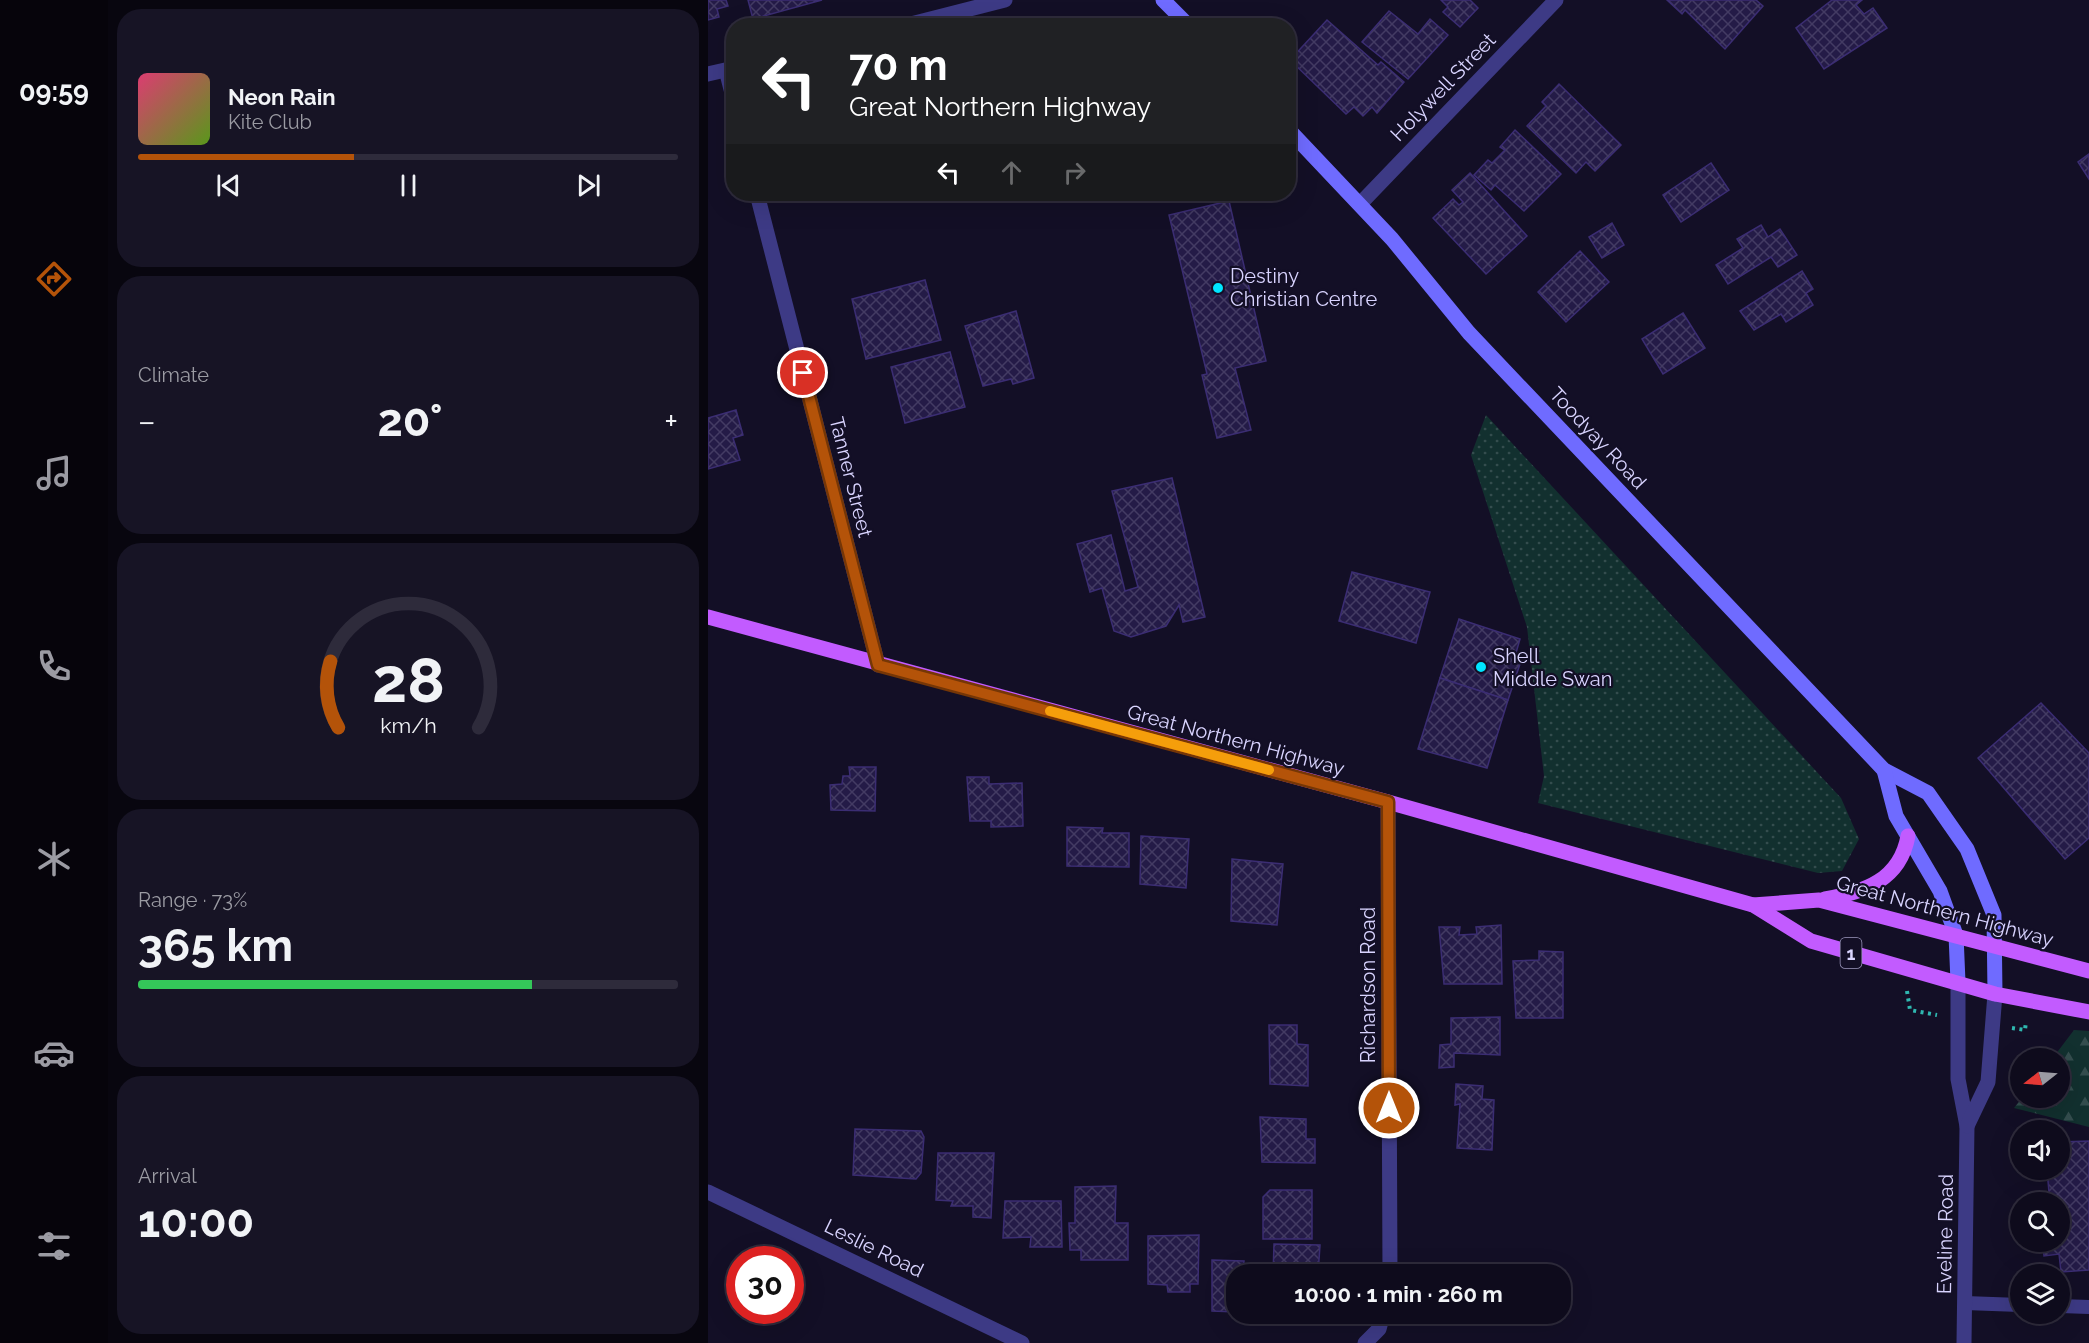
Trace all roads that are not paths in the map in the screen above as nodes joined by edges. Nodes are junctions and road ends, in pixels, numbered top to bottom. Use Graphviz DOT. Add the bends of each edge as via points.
graph roads {
  1 [pos="1005,0"];
  2 [pos="1163,0"];
  3 [pos="1556,0"];
  4 [pos="934,18"];
  5 [pos="1181,18"];
  6 [pos="726,70"];
  7 [pos="708,74"];
  8 [pos="1296,137"];
  9 [pos="759,201"];
  10 [pos="1360,204"];
  11 [pos="708,617"];
  12 [pos="878,665"];
  13 [pos="1884,770"];
  14 [pos="1388,802"];
  15 [pos="1908,836"];
  16 [pos="1819,900"];
  17 [pos="1753,905"];
  18 [pos="1956,935"];
  19 [pos="1995,946"];
  20 [pos="2089,971"];
  21 [pos="1958,982"];
  22 [pos="1995,994"];
  23 [pos="2089,1012"];
  24 [pos="1967,1126"];
  25 [pos="708,1192"];
  26 [pos="1390,1264"];
  27 [pos="1965,1303"];
  28 [pos="2010,1305"];
  29 [pos="2070,1306"];
  30 [pos="2089,1307"];
  31 [pos="1380,1324"];
  32 [pos="1022,1343"];
  33 [pos="1365,1343"];
  34 [pos="1964,1343"];
  1 -- 4 [label="street"];
  2 -- 5 [label="main road"];
  3 -- 10 [label="street, Holywell Street"];
  6 -- 7 [label="street"];
  8 -- 10 [label="main road, Toodyay Road"];
  9 -- 12 [label="street, Tanner Street"];
  10 -- 13 [label="main road, Toodyay Road" via="1469,333"];
  11 -- 12 [label="main road, Great Northern Highway / 1"];
  12 -- 14 [label="main road, Great Northern Highway / 1"];
  13 -- 15 [label="main road, Toodyay Road" via="1896,816"];
  13 -- 19 [label="main road, Toodyay Road" via="1928,793 1967,849 1994,915"];
  14 -- 17 [label="main road, Great Northern Highway / 1"];
  14 -- 26 [label="street, Richardson Road"];
  15 -- 16 [label="main road" via="1904,854 1892,870 1870,887"];
  15 -- 18 [label="main road, Toodyay Road" via="1940,891"];
  16 -- 17 [label="main road, Great Northern Highway / 1"];
  16 -- 18 [label="main road, Great Northern Highway / 1"];
  17 -- 21 [label="main road, Great Northern Highway / 1" via="1811,941"];
  18 -- 19 [label="main road, Great Northern Highway / 1"];
  18 -- 21 [label="main road, Toodyay Road"];
  19 -- 20 [label="main road, Great Northern Highway / 1"];
  19 -- 22 [label="main road, Toodyay Road"];
  21 -- 22 [label="main road, Great Northern Highway / 1"];
  21 -- 24 [label="street, Eveline Road" via="1958,1079"];
  22 -- 23 [label="main road, Great Northern Highway / 1"];
  22 -- 24 [label="street, Eveline Road" via="1988,1082"];
  24 -- 27 [label="street, Eveline Road"];
  25 -- 32 [label="street, Leslie Road"];
  27 -- 28 [label="lane"];
  27 -- 34 [label="street, Eveline Road"];
  29 -- 30 [label="lane"];
  31 -- 33 [label="street"];
}
